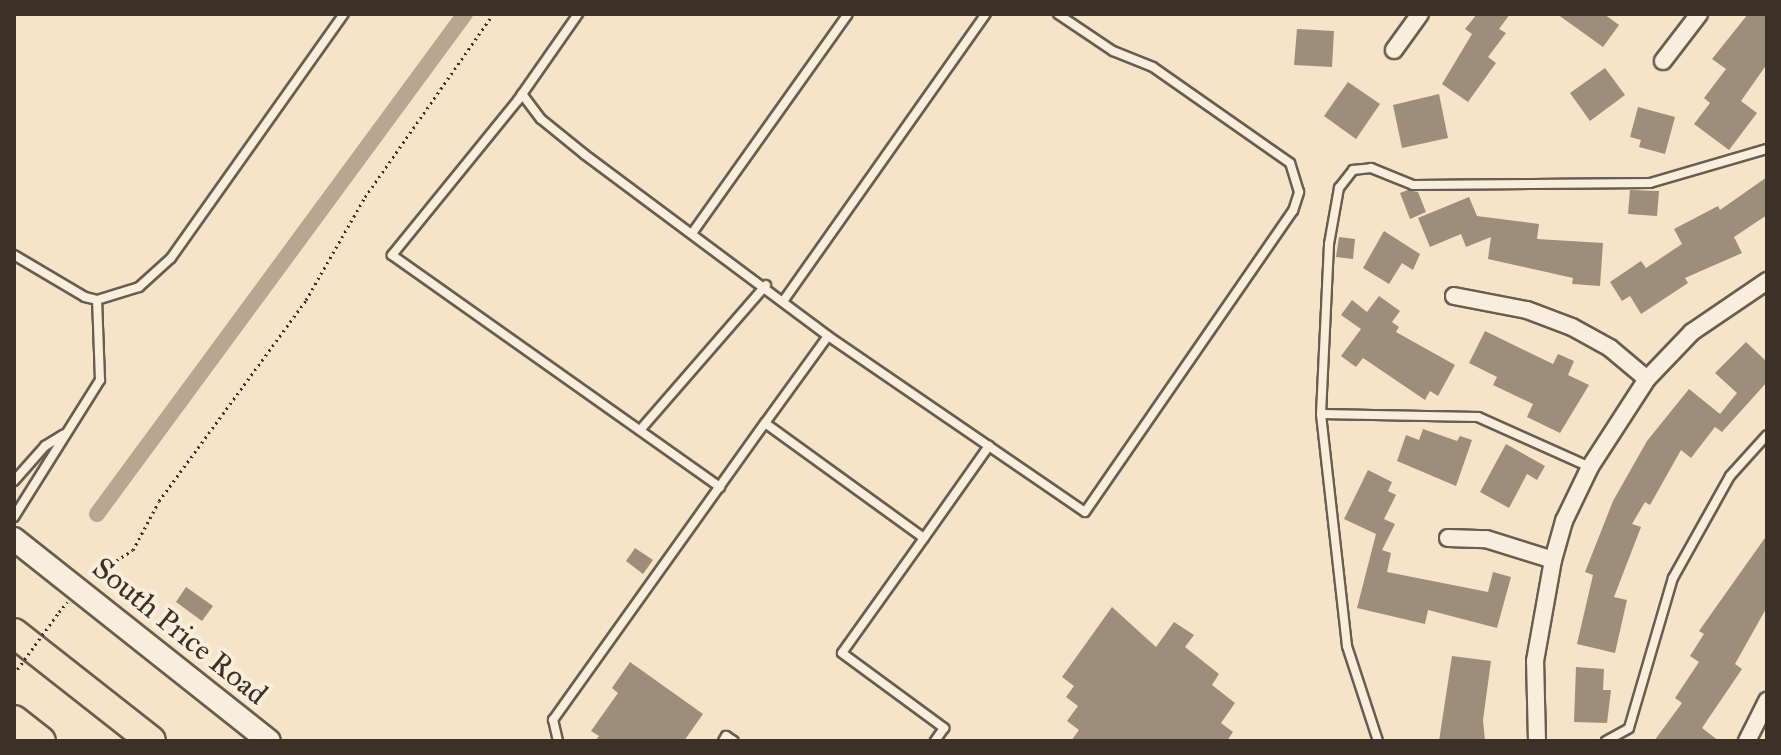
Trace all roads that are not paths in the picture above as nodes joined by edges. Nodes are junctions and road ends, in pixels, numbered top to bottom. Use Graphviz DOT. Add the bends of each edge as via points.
graph roads {
  1 [pos="344,14"];
  2 [pos="578,14"];
  3 [pos="848,14"];
  4 [pos="986,14"];
  5 [pos="1058,14"];
  6 [pos="1420,14"];
  7 [pos="1699,14"];
  8 [pos="1394,50"];
  9 [pos="1663,61"];
  10 [pos="522,94"];
  11 [pos="1767,149"];
  12 [pos="693,232"];
  13 [pos="14,255"];
  14 [pos="1767,281"];
  15 [pos="766,285"];
  16 [pos="1454,296"];
  17 [pos="97,300"];
  18 [pos="784,300"];
  19 [pos="828,336"];
  20 [pos="1647,379"];
  21 [pos="1321,414"];
  22 [pos="765,423"];
  23 [pos="640,430"];
  24 [pos="65,433"];
  25 [pos="1767,435"];
  26 [pos="989,446"];
  27 [pos="1590,467"];
  28 [pos="14,481"];
  29 [pos="720,487"];
  30 [pos="14,517"];
  31 [pos="924,538"];
  32 [pos="1448,538"];
  33 [pos="14,539"];
  34 [pos="1553,560"];
  35 [pos="14,633"];
  36 [pos="1767,701"];
  37 [pos="14,720"];
  38 [pos="41,741"];
  39 [pos="151,741"];
  40 [pos="269,741"];
  41 [pos="558,741"];
  42 [pos="723,741"];
  43 [pos="734,741"];
  44 [pos="935,741"];
  45 [pos="1378,741"];
  46 [pos="1537,741"];
  47 [pos="1606,741"];
  48 [pos="1747,741"];
  1 -- 17 [label="lane" via="171,258 139,287"];
  2 -- 10 [label="lane"];
  3 -- 12 [label="lane"];
  4 -- 18 [label="lane"];
  5 -- 26 [label="lane" via="1113,51 1153,67 1290,163 1299,192 1293,211 1085,512"];
  6 -- 8 [label="street"];
  7 -- 9 [label="street"];
  10 -- 12 [label="lane" via="541,119"];
  10 -- 23 [label="lane" via="392,255"];
  11 -- 21 [label="lane" via="1650,183 1413,185 1371,168 1353,170 1339,188 1329,244"];
  12 -- 15 [label="lane"];
  13 -- 17 [label="lane" via="57,285"];
  14 -- 20 [label="street" via="1692,332"];
  15 -- 18 [label="lane"];
  15 -- 23 [label="lane"];
  16 -- 20 [label="street" via="1527,310 1572,327 1610,348"];
  17 -- 24 [label="lane" via="102,371"];
  18 -- 19 [label="lane"];
  19 -- 22 [label="lane"];
  19 -- 26 [label="lane"];
  20 -- 27 [label="street"];
  21 -- 27 [label="lane" via="1478,417"];
  21 -- 45 [label="lane" via="1347,646"];
  22 -- 29 [label="lane"];
  22 -- 31 [label="lane"];
  23 -- 29 [label="lane"];
  24 -- 28 [label="lane" via="45,446"];
  24 -- 30 [label="lane"];
  25 -- 47 [label="lane" via="1730,476 1673,578 1629,728"];
  26 -- 31 [label="lane"];
  27 -- 34 [label="street" via="1564,521"];
  29 -- 41 [label="lane" via="553,720"];
  31 -- 44 [label="lane" via="842,653 944,728"];
  32 -- 34 [label="street" via="1486,539"];
  33 -- 40 [label="main road, South Price Road"];
  34 -- 46 [label="street" via="1535,661"];
  35 -- 39 [label="highway"];
  36 -- 48 [label="street"];
  37 -- 38 [label="highway"];
  42 -- 43 [label="lane" via="726,736"];
}
